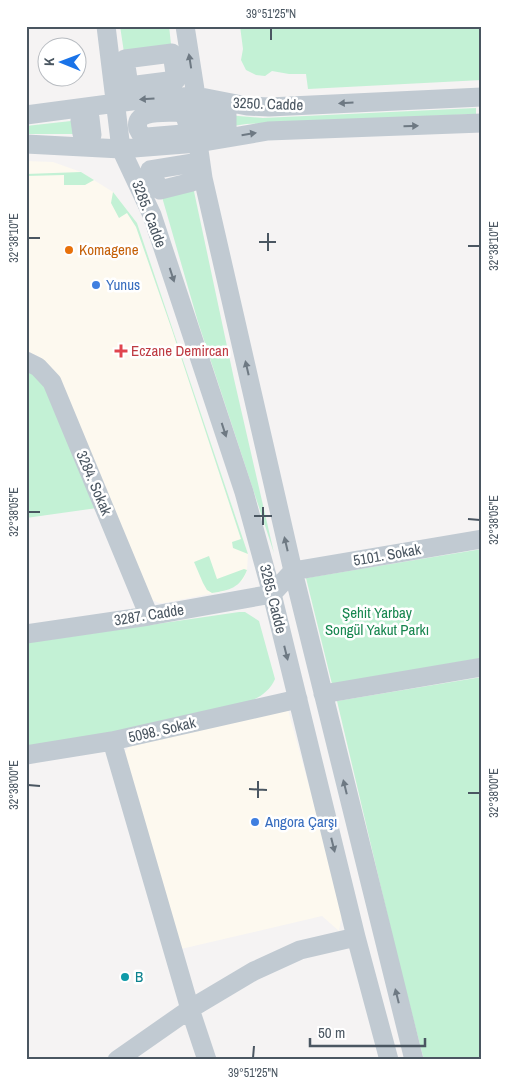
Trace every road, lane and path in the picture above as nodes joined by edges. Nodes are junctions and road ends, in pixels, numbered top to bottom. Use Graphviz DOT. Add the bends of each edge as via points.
graph roads {
  1 [pos="106,26"];
  2 [pos="185,26"];
  3 [pos="196,96"];
  4 [pos="482,97"];
  5 [pos="115,103"];
  6 [pos="26,115"];
  7 [pos="482,123"];
  8 [pos="198,143"];
  9 [pos="26,144"];
  10 [pos="121,149"];
  11 [pos="26,362"];
  12 [pos="482,540"];
  13 [pos="293,571"];
  14 [pos="272,594"];
  15 [pos="149,616"];
  16 [pos="26,634"];
  17 [pos="482,666"];
  18 [pos="323,694"];
  19 [pos="298,699"];
  20 [pos="112,741"];
  21 [pos="26,755"];
  22 [pos="356,937"];
  23 [pos="190,1009"];
  24 [pos="118,1060"];
  25 [pos="207,1060"];
  26 [pos="389,1060"];
  27 [pos="414,1060"];
  1 -- 5 [label="street, 3285. Cadde"];
  3 -- 2 [label="street, 3285. Cadde, one-way"];
  4 -- 3 [label="street, 3250. Cadde, one-way" via="269,107"];
  3 -- 5 [label="street, 3250. Cadde, one-way"];
  3 -- 8 [label="street, 3285. Cadde"];
  5 -- 6 [label="street, 3250. Cadde"];
  5 -- 10 [label="street, 3285. Cadde"];
  8 -- 7 [label="street, 3250. Cadde, one-way" via="268,131"];
  8 -- 10 [label="street, 3250. Cadde"];
  13 -- 8 [label="street, 3285. Cadde, one-way" via="203,178"];
  9 -- 10 [label="street, 3250. Cadde"];
  10 -- 14 [label="street, 3285. Cadde, one-way" via="152,214 244,492"];
  11 -- 15 [label="street, 3284. Sokak" via="38,367 52,382"];
  12 -- 13 [label="street, 5101. Sokak"];
  13 -- 14 [label="street"];
  13 -- 18 [label="street, 3285. Cadde"];
  14 -- 15 [label="street, 3287. Cadde"];
  14 -- 19 [label="street, 3285. Cadde, one-way"];
  15 -- 16 [label="street, 3287. Cadde"];
  17 -- 18 [label="street"];
  27 -- 18 [label="street, 3285. Cadde, one-way"];
  19 -- 20 [label="street, 5098. Sokak"];
  19 -- 22 [label="street, 3285. Cadde, one-way"];
  20 -- 21 [label="street, 5098. Sokak"];
  20 -- 23 [label="street"];
  22 -- 23 [label="street" via="300,950 254,971"];
  22 -- 26 [label="street, 3285. Cadde"];
  23 -- 24 [label="street"];
  23 -- 25 [label="street"];
}
